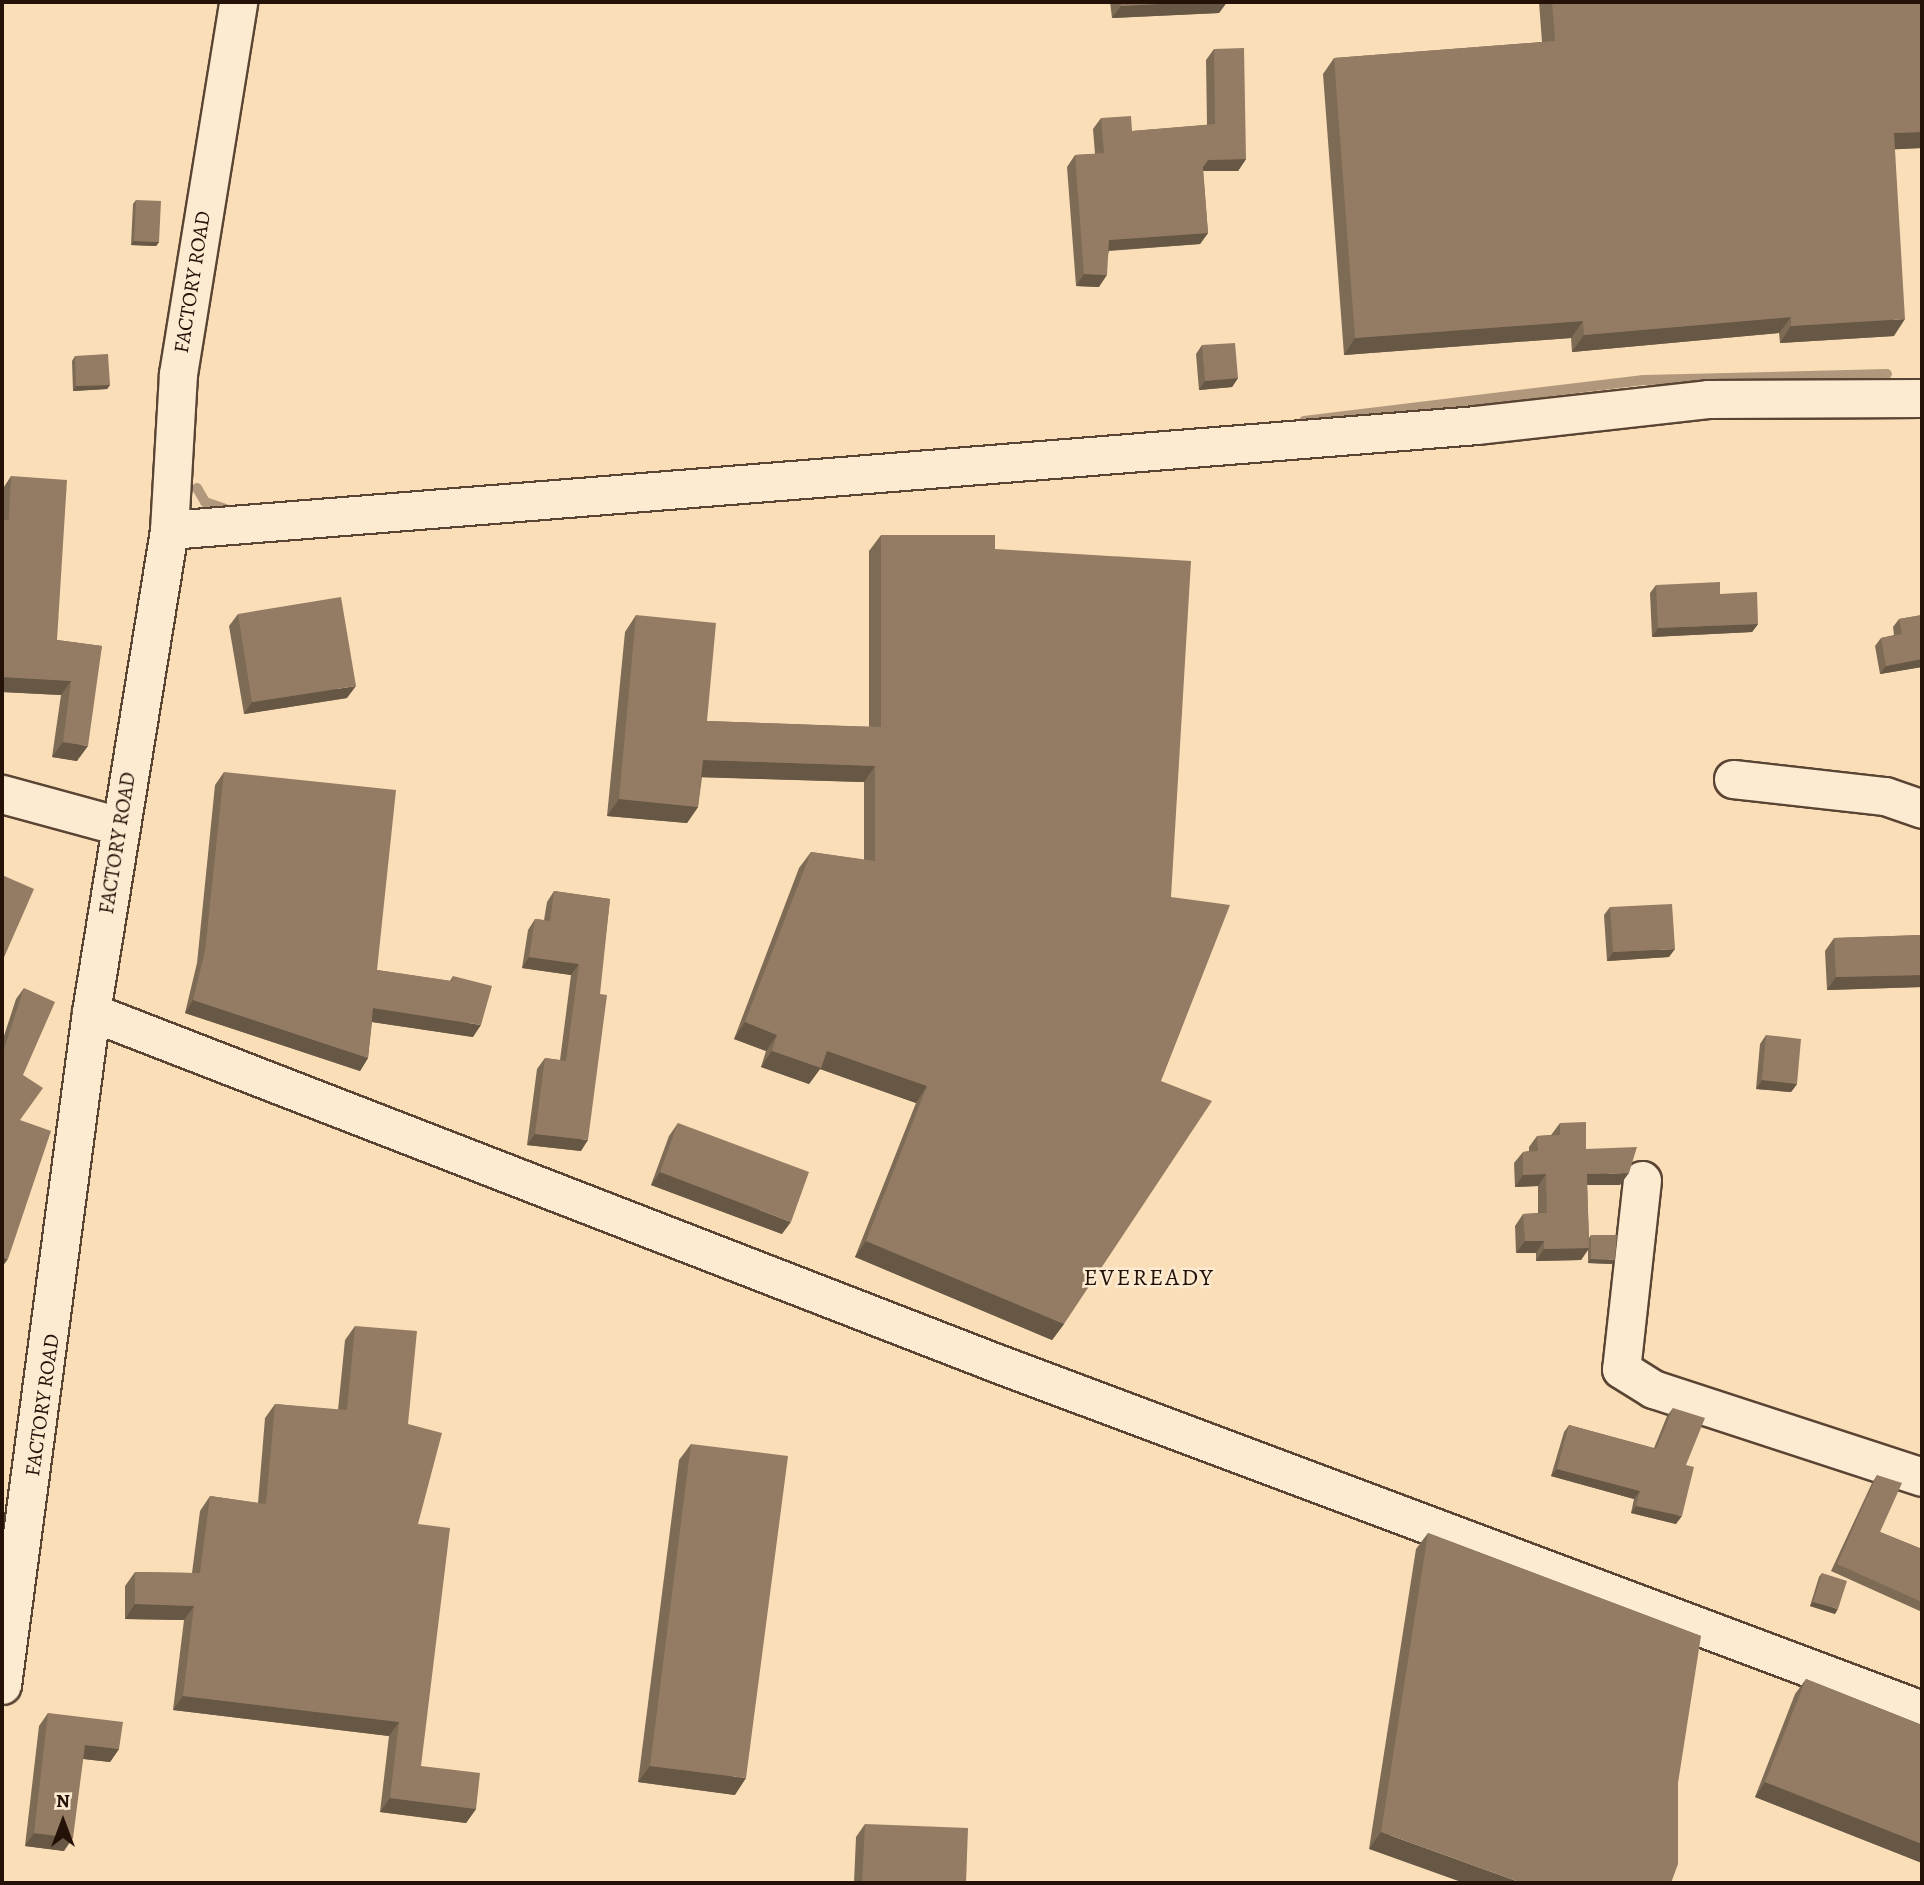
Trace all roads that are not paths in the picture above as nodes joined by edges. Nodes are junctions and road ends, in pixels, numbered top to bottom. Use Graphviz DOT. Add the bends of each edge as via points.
graph roads {
  1 [pos="238,2"];
  2 [pos="1922,398"];
  3 [pos="169,530"];
  4 [pos="1733,779"];
  5 [pos="2,794"];
  6 [pos="1922,809"];
  7 [pos="120,826"];
  8 [pos="91,1012"];
  9 [pos="1642,1180"];
  10 [pos="1922,1477"];
  11 [pos="2,1685"];
  12 [pos="1922,1710"];
  1 -- 3 [label="street, FACTORY ROAD" via="178,374"];
  2 -- 3 [label="street" via="1707,399 1476,425"];
  3 -- 7 [label="street, FACTORY ROAD"];
  4 -- 6 [label="street" via="1885,796"];
  5 -- 7 [label="street"];
  7 -- 8 [label="street, FACTORY ROAD"];
  8 -- 11 [label="street, FACTORY ROAD"];
  8 -- 12 [label="street" via="999,1364"];
  9 -- 10 [label="street" via="1621,1369 1653,1389"];
}
